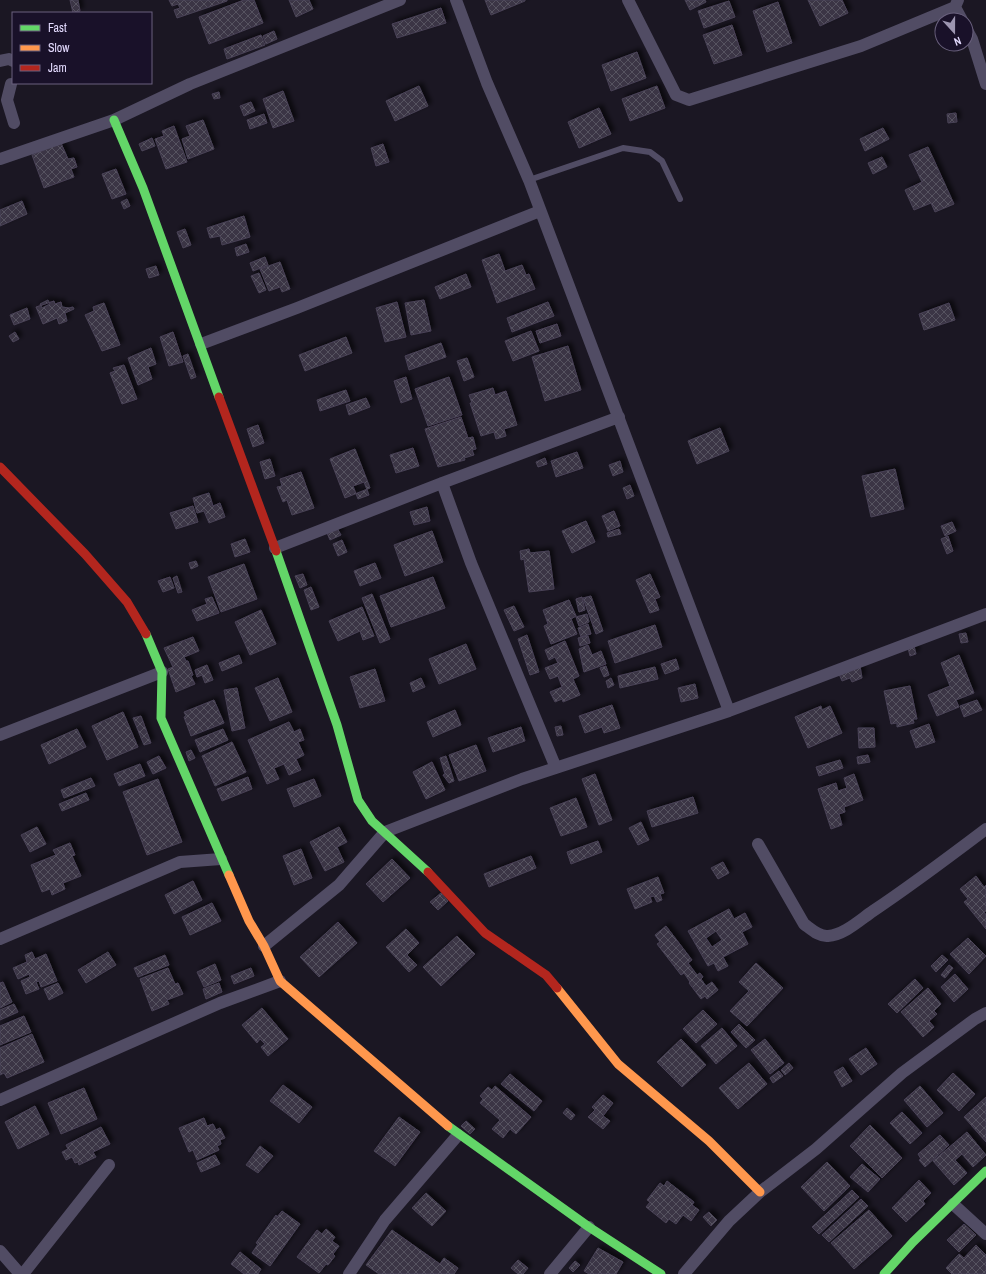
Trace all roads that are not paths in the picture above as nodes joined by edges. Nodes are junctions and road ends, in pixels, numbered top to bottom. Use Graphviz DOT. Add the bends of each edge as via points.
graph roads {
  1 [pos="400,0"];
  2 [pos="456,0"];
  3 [pos="628,0"];
  4 [pos="956,3"];
  5 [pos="974,45"];
  6 [pos="12,60"];
  7 [pos="0,61"];
  8 [pos="8,83"];
  9 [pos="986,84"];
  10 [pos="114,120"];
  11 [pos="14,123"];
  12 [pos="0,159"];
  13 [pos="529,180"];
  14 [pos="680,199"];
  15 [pos="540,211"];
  16 [pos="201,344"];
  17 [pos="619,417"];
  18 [pos="0,466"];
  19 [pos="442,482"];
  20 [pos="275,548"];
  21 [pos="986,614"];
  22 [pos="162,672"];
  23 [pos="730,711"];
  24 [pos="0,735"];
  25 [pos="556,768"];
  26 [pos="986,829"];
  27 [pos="385,832"];
  28 [pos="758,844"];
  29 [pos="221,859"];
  30 [pos="0,939"];
  31 [pos="264,946"];
  32 [pos="280,981"];
  33 [pos="986,1013"];
  34 [pos="0,1100"];
  35 [pos="458,1135"];
  36 [pos="109,1165"];
  37 [pos="986,1171"];
  38 [pos="760,1192"];
  39 [pos="953,1204"];
  40 [pos="589,1227"];
  41 [pos="986,1234"];
  42 [pos="0,1251"];
  43 [pos="21,1274"];
  44 [pos="349,1274"];
  45 [pos="550,1274"];
  46 [pos="661,1274"];
  47 [pos="684,1274"];
  48 [pos="884,1274"];
  1 -- 10 [label="street" via="198,81"];
  2 -- 13 [label="street" via="487,83"];
  3 -- 4 [label="street" via="676,95 689,100 860,46"];
  5 -- 9 [label="street"];
  6 -- 7 [label="street"];
  8 -- 11 [label="street" via="7,100"];
  10 -- 12 [label="street"];
  10 -- 16 [label="street" via="143,188"];
  13 -- 14 [label="lane" via="623,148 650,152 662,161"];
  13 -- 15 [label="street"];
  15 -- 16 [label="street"];
  15 -- 17 [label="street"];
  16 -- 20 [label="street"];
  17 -- 19 [label="street"];
  17 -- 23 [label="street"];
  18 -- 22 [label="street" via="127,602 144,628"];
  19 -- 20 [label="street"];
  19 -- 25 [label="street" via="471,563"];
  20 -- 27 [label="street" via="338,725 358,800 372,821"];
  21 -- 23 [label="street"];
  22 -- 24 [label="street"];
  22 -- 29 [label="street" via="161,718"];
  23 -- 25 [label="street"];
  25 -- 27 [label="street"];
  26 -- 28 [label="street" via="919,880 852,925 829,936 823,936 804,924"];
  27 -- 31 [label="street" via="339,885"];
  27 -- 38 [label="street" via="431,875 484,933 546,975 618,1064 709,1141"];
  29 -- 30 [label="street" via="180,862"];
  29 -- 31 [label="street" via="249,921"];
  31 -- 32 [label="street"];
  32 -- 34 [label="street" via="220,1003"];
  32 -- 35 [label="street"];
  33 -- 38 [label="street" via="902,1073 816,1149"];
  35 -- 40 [label="street"];
  35 -- 44 [label="street" via="385,1220"];
  36 -- 43 [label="street"];
  37 -- 39 [label="street"];
  38 -- 47 [label="street" via="728,1221"];
  39 -- 41 [label="street"];
  39 -- 48 [label="street"];
  40 -- 45 [label="street"];
  40 -- 46 [label="street"];
  42 -- 43 [label="street"];
}
